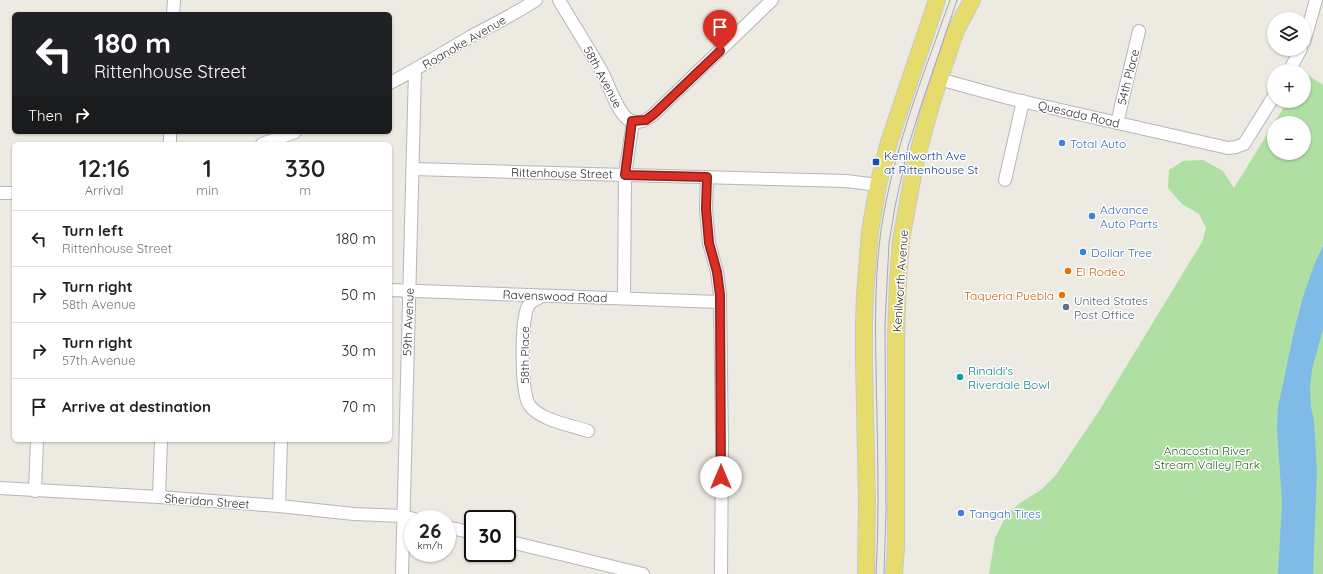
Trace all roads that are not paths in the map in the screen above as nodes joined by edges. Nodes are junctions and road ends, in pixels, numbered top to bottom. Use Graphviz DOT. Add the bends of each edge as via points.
graph roads {
  1 [pos="174,0"];
  2 [pos="536,0"];
  3 [pos="559,0"];
  4 [pos="772,0"];
  5 [pos="937,0"];
  6 [pos="972,0"];
  7 [pos="1316,0"];
  8 [pos="173,12"];
  9 [pos="1311,18"];
  10 [pos="1139,31"];
  11 [pos="415,70"];
  12 [pos="939,79"];
  13 [pos="392,82"];
  14 [pos="1023,101"];
  15 [pos="1267,107"];
  16 [pos="632,121"];
  17 [pos="1117,122"];
  18 [pos="294,136"];
  19 [pos="270,142"];
  20 [pos="413,170"];
  21 [pos="625,175"];
  22 [pos="707,177"];
  23 [pos="1005,180"];
  24 [pos="878,185"];
  25 [pos="0,193"];
  26 [pos="12,193"];
  27 [pos="392,290"];
  28 [pos="409,291"];
  29 [pos="544,296"];
  30 [pos="624,298"];
  31 [pos="719,302"];
  32 [pos="588,431"];
  33 [pos="37,442"];
  34 [pos="161,442"];
  35 [pos="282,442"];
  36 [pos="0,488"];
  37 [pos="35,491"];
  38 [pos="159,497"];
  39 [pos="279,506"];
  40 [pos="409,510"];
  41 [pos="404,518"];
  42 [pos="516,543"];
  43 [pos="404,558"];
  44 [pos="402,574"];
  45 [pos="643,574"];
  46 [pos="721,574"];
  47 [pos="866,574"];
  48 [pos="894,574"];
  1 -- 8 [label="street"];
  2 -- 11 [label="street, Roanoke Avenue"];
  3 -- 16 [label="street, 58th Avenue" via="620,109 627,119"];
  4 -- 16 [label="street" via="654,114 646,120"];
  5 -- 24 [label="main road" via="891,135"];
  6 -- 12 [label="main road, Kenilworth Avenue" via="956,30"];
  7 -- 9 [label="street"];
  10 -- 17 [label="street, 54th Place"];
  11 -- 13 [label="street, Roanoke Avenue"];
  11 -- 20 [label="street, 59th Avenue"];
  12 -- 14 [label="street, Quesada Road"];
  12 -- 48 [label="main road, Kenilworth Avenue" via="915,164 899,259"];
  14 -- 17 [label="street, Quesada Road"];
  14 -- 23 [label="street"];
  15 -- 17 [label="street, Quesada Road" via="1244,144 1236,147 1218,146"];
  16 -- 21 [label="street"];
  18 -- 19 [label="street"];
  20 -- 21 [label="street, Rittenhouse Street"];
  20 -- 28 [label="street, 59th Avenue"];
  21 -- 22 [label="street, Rittenhouse Street"];
  21 -- 30 [label="street"];
  22 -- 24 [label="street, Rittenhouse Street" via="846,181"];
  22 -- 31 [label="street" via="706,209 710,249 717,272"];
  24 -- 47 [label="main road" via="870,231 865,295 864,368 868,502"];
  25 -- 26 [label="street"];
  27 -- 28 [label="street, Ravenswood Road"];
  28 -- 29 [label="street, Ravenswood Road"];
  28 -- 40 [label="street, 59th Avenue"];
  29 -- 30 [label="street, Ravenswood Road"];
  29 -- 32 [label="street, 58th Place" via="531,302 526,313 523,365 526,399 531,407 545,416"];
  30 -- 31 [label="street, Ravenswood Road"];
  31 -- 46 [label="street"];
  33 -- 37 [label="street"];
  34 -- 38 [label="street"];
  35 -- 39 [label="street"];
  36 -- 37 [label="street, Sheridan Street"];
  37 -- 38 [label="street, Sheridan Street"];
  38 -- 39 [label="street, Sheridan Street"];
  39 -- 41 [label="street, Sheridan Street"];
  42 -- 45 [label="street"];
  43 -- 44 [label="street, 59th Avenue"];
}
